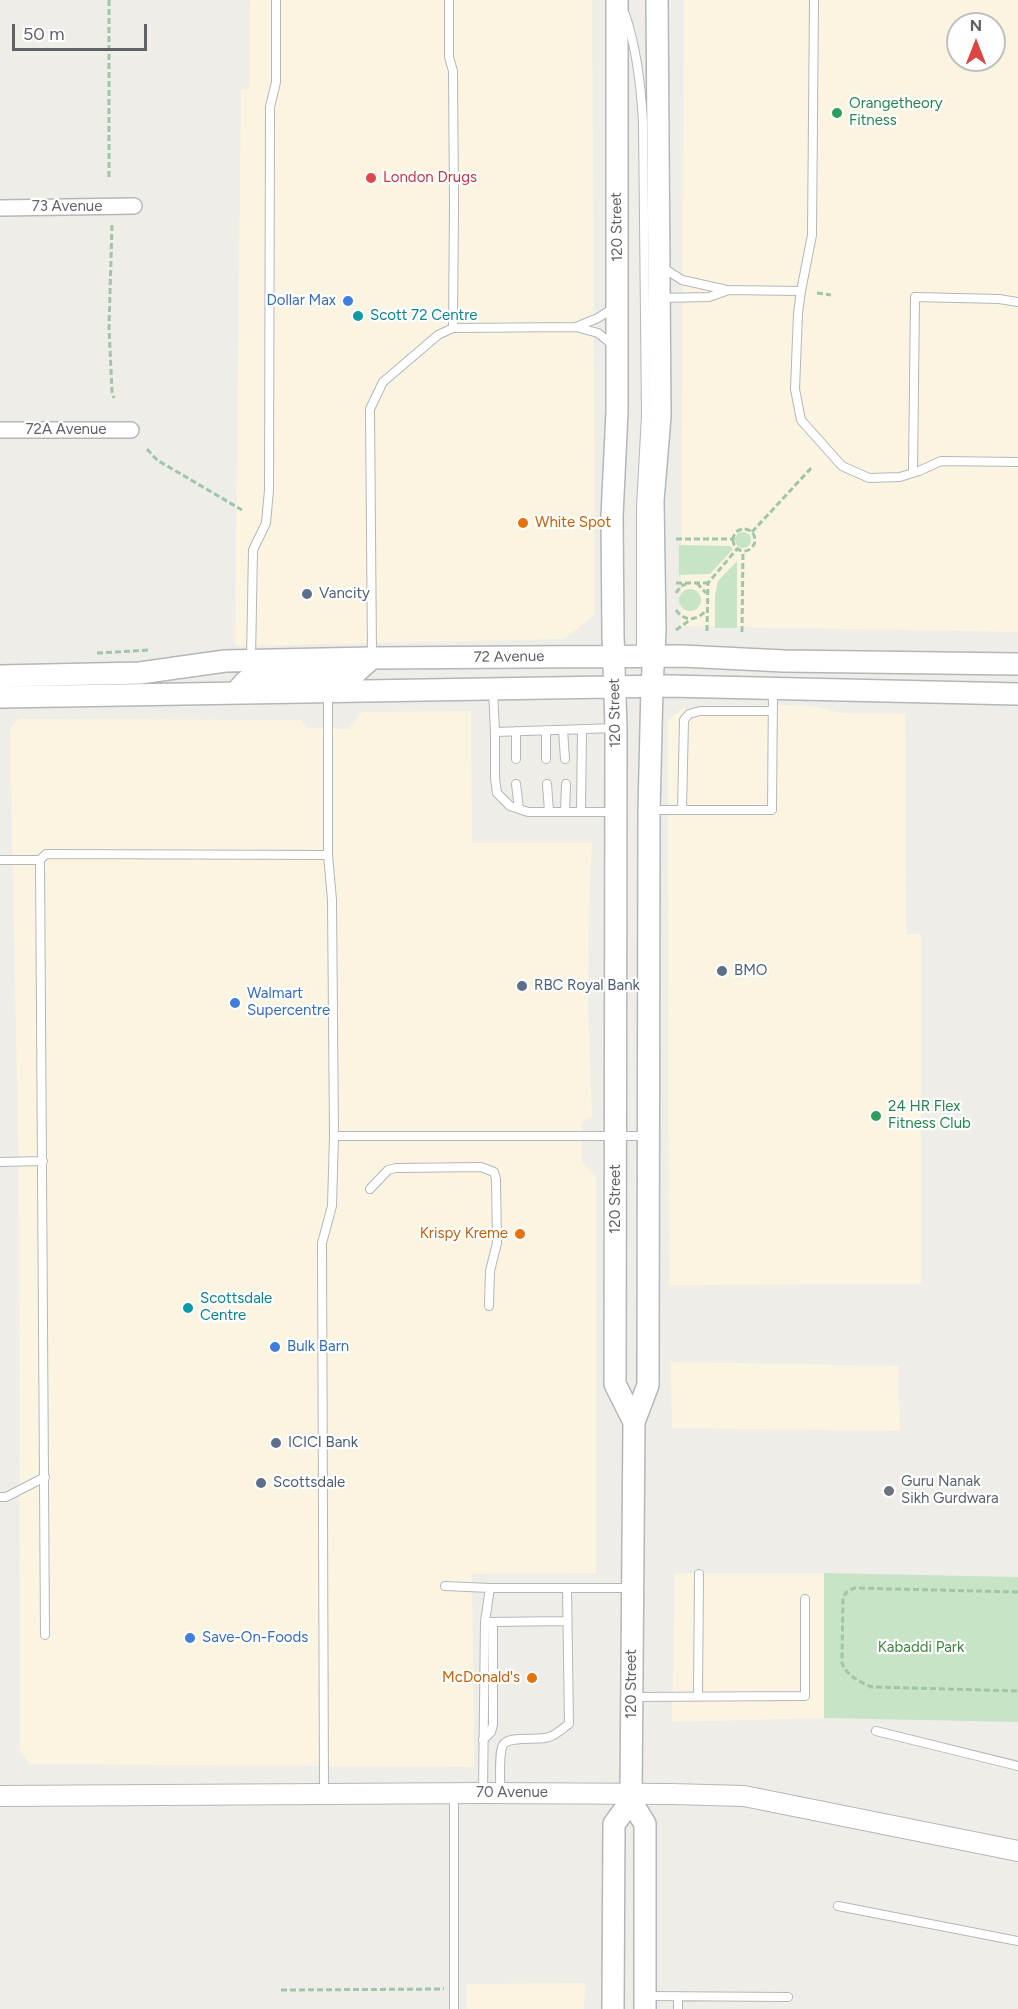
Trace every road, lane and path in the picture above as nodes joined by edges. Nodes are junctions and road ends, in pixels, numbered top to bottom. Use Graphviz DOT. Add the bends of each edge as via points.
graph roads {
  1 [pos="109,0"];
  2 [pos="276,0"];
  3 [pos="449,0"];
  4 [pos="619,0"];
  5 [pos="657,0"];
  6 [pos="814,0"];
  7 [pos="109,178"];
  8 [pos="134,206"];
  9 [pos="0,208"];
  10 [pos="112,225"];
  11 [pos="660,266"];
  12 [pos="727,290"];
  13 [pos="801,291"];
  14 [pos="817,293"];
  15 [pos="831,295"];
  16 [pos="660,298"];
  17 [pos="1018,302"];
  18 [pos="617,305"];
  19 [pos="576,327"];
  20 [pos="453,328"];
  21 [pos="617,349"];
  22 [pos="114,398"];
  23 [pos="0,430"];
  24 [pos="131,430"];
  25 [pos="147,449"];
  26 [pos="1018,462"];
  27 [pos="813,465"];
  28 [pos="913,473"];
  29 [pos="242,510"];
  30 [pos="752,532"];
  31 [pos="676,539"];
  32 [pos="732,540"];
  33 [pos="737,549"];
  34 [pos="743,551"];
  35 [pos="676,583"];
  36 [pos="687,583"];
  37 [pos="696,583"];
  38 [pos="708,583"];
  39 [pos="676,593"];
  40 [pos="708,598"];
  41 [pos="708,609"];
  42 [pos="676,610"];
  43 [pos="692,619"];
  44 [pos="676,630"];
  45 [pos="707,631"];
  46 [pos="742,632"];
  47 [pos="613,656"];
  48 [pos="372,658"];
  49 [pos="250,660"];
  50 [pos="1018,664"];
  51 [pos="647,666"];
  52 [pos="0,676"];
  53 [pos="615,687"];
  54 [pos="773,688"];
  55 [pos="492,689"];
  56 [pos="328,691"];
  57 [pos="235,694"];
  58 [pos="1018,694"];
  59 [pos="0,697"];
  60 [pos="773,711"];
  61 [pos="616,728"];
  62 [pos="582,729"];
  63 [pos="546,730"];
  64 [pos="563,730"];
  65 [pos="495,732"];
  66 [pos="516,732"];
  67 [pos="516,759"];
  68 [pos="546,759"];
  69 [pos="565,759"];
  70 [pos="516,784"];
  71 [pos="548,784"];
  72 [pos="566,784"];
  73 [pos="519,809"];
  74 [pos="682,810"];
  75 [pos="581,811"];
  76 [pos="650,811"];
  77 [pos="549,812"];
  78 [pos="565,812"];
  79 [pos="616,812"];
  80 [pos="328,855"];
  81 [pos="0,860"];
  82 [pos="40,860"];
  83 [pos="334,1136"];
  84 [pos="616,1136"];
  85 [pos="648,1136"];
  86 [pos="43,1161"];
  87 [pos="0,1162"];
  88 [pos="370,1190"];
  89 [pos="489,1306"];
  90 [pos="634,1422"];
  91 [pos="45,1477"];
  92 [pos="0,1497"];
  93 [pos="699,1574"];
  94 [pos="445,1586"];
  95 [pos="490,1588"];
  96 [pos="567,1588"];
  97 [pos="632,1588"];
  98 [pos="1018,1592"];
  99 [pos="805,1599"];
  100 [pos="567,1621"];
  101 [pos="489,1622"];
  102 [pos="45,1635"];
  103 [pos="1018,1691"];
  104 [pos="698,1696"];
  105 [pos="632,1697"];
  106 [pos="876,1731"];
  107 [pos="1018,1766"];
  108 [pos="454,1793"];
  109 [pos="492,1793"];
  110 [pos="324,1794"];
  111 [pos="0,1796"];
  112 [pos="631,1797"];
  113 [pos="1018,1851"];
  114 [pos="838,1906"];
  115 [pos="1018,1941"];
  116 [pos="438,1989"];
  117 [pos="281,1990"];
  118 [pos="678,1996"];
  119 [pos="788,1997"];
  120 [pos="645,2003"];
  121 [pos="454,2009"];
  122 [pos="613,2009"];
  123 [pos="678,2009"];
  1 -- 7 [label="path"];
  2 -- 49 [label="lane" via="276,82 270,107 269,490 266,523 253,550"];
  3 -- 20 [label="lane" via="449,57 453,71"];
  4 -- 18 [label="main road, 120 Street"];
  4 -- 51 [label="lane" via="635,49 643,122 646,415 641,508"];
  5 -- 11 [label="main road, 120 Street"];
  6 -- 13 [label="lane" via="812,235"];
  8 -- 9 [label="street, 73 Avenue"];
  10 -- 22 [label="path" via="109,327"];
  11 -- 12 [label="lane" via="682,280"];
  11 -- 16 [label="main road, 120 Street"];
  12 -- 13 [label="lane"];
  12 -- 16 [label="lane" via="709,297"];
  13 -- 28 [label="lane" via="795,389 801,420 842,466 869,478"];
  14 -- 15 [label="path"];
  16 -- 51 [label="main road, 120 Street" via="660,417 653,501 655,632"];
  17 -- 28 [label="lane" via="915,297"];
  18 -- 19 [label="lane"];
  18 -- 21 [label="main road, 120 Street"];
  19 -- 20 [label="lane"];
  19 -- 21 [label="lane" via="598,333"];
  20 -- 48 [label="lane" via="438,335 383,382 370,409"];
  21 -- 47 [label="main road, 120 Street"];
  23 -- 24 [label="street, 72A Avenue"];
  25 -- 29 [label="path" via="157,460"];
  26 -- 28 [label="lane" via="941,461"];
  27 -- 30 [label="path"];
  30 -- 32 [label="path" via="746,528 739,530"];
  30 -- 34 [label="path" via="753,546"];
  31 -- 32 [label="path"];
  32 -- 33 [label="path"];
  33 -- 34 [label="path"];
  33 -- 38 [label="path"];
  34 -- 46 [label="path"];
  35 -- 36 [label="path"];
  36 -- 37 [label="path"];
  36 -- 39 [label="path"];
  37 -- 38 [label="path"];
  37 -- 40 [label="path"];
  38 -- 40 [label="path"];
  40 -- 41 [label="path"];
  41 -- 43 [label="path"];
  41 -- 45 [label="path"];
  42 -- 43 [label="path"];
  43 -- 44 [label="path"];
  47 -- 48 [label="main road, 72 Avenue"];
  47 -- 51 [label="main road, 72 Avenue"];
  47 -- 53 [label="main road, 120 Street"];
  48 -- 49 [label="main road, 72 Avenue"];
  48 -- 57 [label="main road" via="354,675 271,676 246,681"];
  49 -- 52 [label="main road, 72 Avenue" via="140,673"];
  50 -- 51 [label="main road, 72 Avenue" via="784,661"];
  51 -- 53 [label="main road, 72 Avenue"];
  51 -- 54 [label="main road, 72 Avenue"];
  51 -- 76 [label="main road, 120 Street"];
  53 -- 55 [label="main road, 72 Avenue"];
  53 -- 61 [label="main road, 120 Street"];
  54 -- 58 [label="main road, 72 Avenue"];
  54 -- 60 [label="lane"];
  55 -- 56 [label="main road, 72 Avenue"];
  55 -- 65 [label="lane"];
  56 -- 57 [label="main road, 72 Avenue"];
  56 -- 80 [label="lane"];
  57 -- 59 [label="main road, 72 Avenue"];
  60 -- 74 [label="lane" via="689,714 684,720"];
  60 -- 74 [label="lane" via="772,810"];
  61 -- 62 [label="lane"];
  61 -- 79 [label="main road, 120 Street"];
  62 -- 64 [label="lane"];
  62 -- 75 [label="lane"];
  63 -- 64 [label="lane"];
  63 -- 66 [label="lane"];
  63 -- 68 [label="lane"];
  64 -- 69 [label="lane"];
  65 -- 66 [label="lane"];
  65 -- 73 [label="lane" via="497,793"];
  66 -- 67 [label="lane"];
  70 -- 73 [label="lane"];
  71 -- 77 [label="lane"];
  72 -- 78 [label="lane"];
  73 -- 77 [label="lane"];
  74 -- 76 [label="lane"];
  75 -- 78 [label="lane"];
  75 -- 79 [label="lane"];
  76 -- 85 [label="main road, 120 Street"];
  77 -- 78 [label="lane"];
  79 -- 84 [label="main road, 120 Street"];
  80 -- 82 [label="lane" via="46,854"];
  80 -- 83 [label="lane" via="332,900"];
  81 -- 82 [label="lane"];
  82 -- 86 [label="lane"];
  83 -- 84 [label="lane"];
  83 -- 110 [label="lane" via="332,1206 322,1243"];
  84 -- 85 [label="lane"];
  84 -- 90 [label="main road, 120 Street" via="615,1384"];
  85 -- 90 [label="main road, 120 Street" via="648,1385"];
  86 -- 87 [label="lane"];
  86 -- 91 [label="lane"];
  88 -- 89 [label="lane" via="388,1170 396,1168 481,1167 494,1172 497,1243 489,1278"];
  90 -- 97 [label="main road, 120 Street"];
  91 -- 92 [label="lane"];
  91 -- 102 [label="lane"];
  93 -- 104 [label="lane"];
  94 -- 95 [label="lane"];
  95 -- 96 [label="lane"];
  95 -- 101 [label="lane"];
  96 -- 97 [label="lane"];
  96 -- 100 [label="lane"];
  97 -- 105 [label="main road, 120 Street"];
  98 -- 103 [label="path" via="854,1588 843,1597 842,1663 851,1676 872,1687"];
  99 -- 104 [label="lane" via="805,1696"];
  100 -- 101 [label="lane"];
  100 -- 109 [label="lane" via="569,1724 550,1737 503,1745"];
  101 -- 109 [label="lane" via="483,1740"];
  104 -- 105 [label="lane"];
  105 -- 112 [label="main road, 120 Street"];
  106 -- 107 [label="lane"];
  108 -- 109 [label="street, 70 Avenue"];
  108 -- 110 [label="street, 70 Avenue"];
  108 -- 121 [label="lane"];
  109 -- 112 [label="street, 70 Avenue"];
  110 -- 111 [label="street, 70 Avenue"];
  112 -- 113 [label="street, 70 Avenue" via="744,1796"];
  112 -- 120 [label="main road, 120 Street" via="645,1824"];
  112 -- 122 [label="main road" via="614,1824"];
  114 -- 115 [label="lane"];
  116 -- 117 [label="path"];
  118 -- 119 [label="lane"];
  118 -- 120 [label="lane"];
  118 -- 123 [label="lane"];
}
